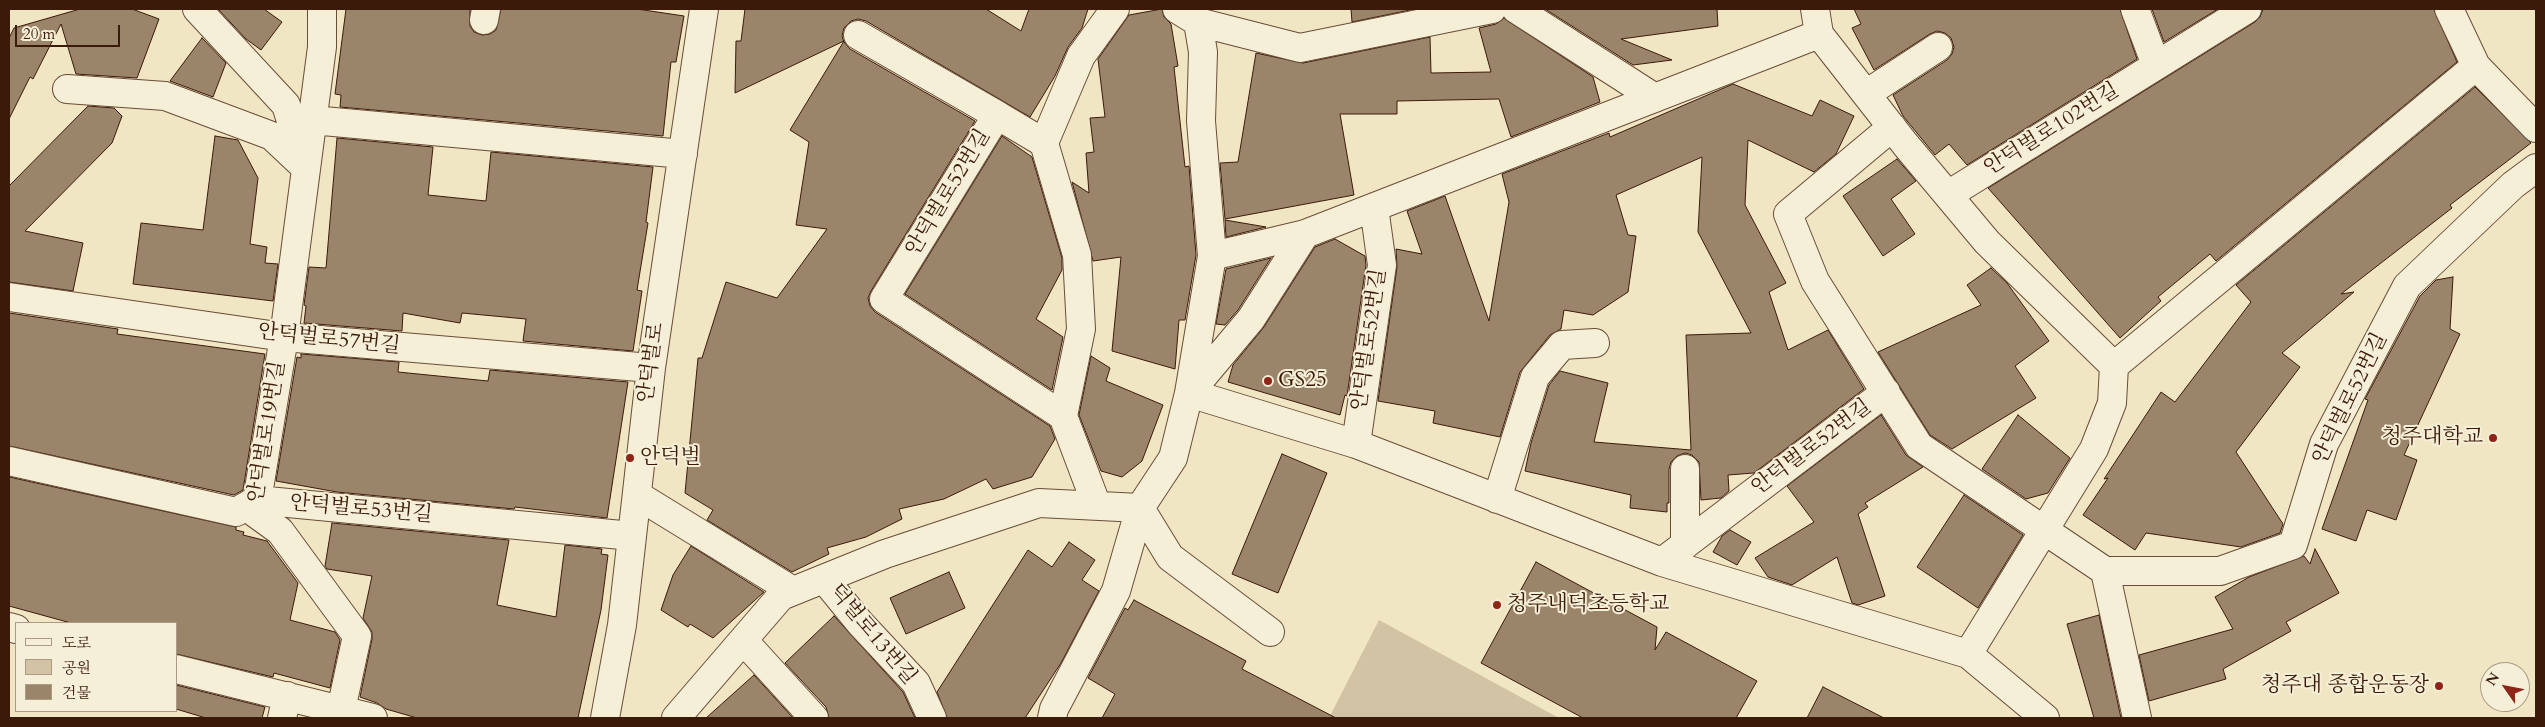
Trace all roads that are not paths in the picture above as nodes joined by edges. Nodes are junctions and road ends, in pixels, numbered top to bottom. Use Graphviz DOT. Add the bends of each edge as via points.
graph roads {
  1 [pos="197,9"];
  2 [pos="322,9"];
  3 [pos="704,9"];
  4 [pos="1115,9"];
  5 [pos="1233,9"];
  6 [pos="1492,9"];
  7 [pos="1516,9"];
  8 [pos="2136,9"];
  9 [pos="2247,9"];
  10 [pos="2449,9"];
  11 [pos="1188,15"];
  12 [pos="1817,21"];
  13 [pos="858,34"];
  14 [pos="1938,47"];
  15 [pos="2156,65"];
  16 [pos="2476,66"];
  17 [pos="66,89"];
  18 [pos="1866,94"];
  19 [pos="1655,98"];
  20 [pos="997,115"];
  21 [pos="312,120"];
  22 [pos="1892,127"];
  23 [pos="2536,128"];
  24 [pos="1044,143"];
  25 [pos="683,154"];
  26 [pos="306,168"];
  27 [pos="2536,168"];
  28 [pos="1948,195"];
  29 [pos="1374,207"];
  30 [pos="1305,234"];
  31 [pos="1212,256"];
  32 [pos="9,297"];
  33 [pos="284,337"];
  34 [pos="1595,343"];
  35 [pos="2114,366"];
  36 [pos="651,368"];
  37 [pos="1886,392"];
  38 [pos="1189,393"];
  39 [pos="1062,416"];
  40 [pos="1356,444"];
  41 [pos="9,461"];
  42 [pos="1685,469"];
  43 [pos="637,495"];
  44 [pos="1497,499"];
  45 [pos="257,500"];
  46 [pos="1097,506"];
  47 [pos="1140,508"];
  48 [pos="2045,532"];
  49 [pos="632,536"];
  50 [pos="1685,545"];
  51 [pos="1662,562"];
  52 [pos="2105,571"];
  53 [pos="824,579"];
  54 [pos="792,591"];
  55 [pos="1270,632"];
  56 [pos="743,640"];
  57 [pos="1968,654"];
  58 [pos="178,669"];
  59 [pos="285,707"];
  60 [pos="342,714"];
  61 [pos="372,718"];
  62 [pos="605,718"];
  63 [pos="676,718"];
  64 [pos="814,718"];
  65 [pos="932,718"];
  66 [pos="1052,718"];
  67 [pos="2045,718"];
  68 [pos="2137,718"];
  1 -- 26 [label="street" via="286,105"];
  2 -- 21 [label="street, 안덕벌로19번길" via="322,47"];
  3 -- 25 [label="street, 안덕벌로"];
  4 -- 24 [label="street" via="1081,56"];
  5 -- 11 [label="street"];
  6 -- 11 [label="street" via="1300,48"];
  7 -- 19 [label="street"];
  8 -- 15 [label="street"];
  9 -- 15 [label="street, 안덕벌로102번길"];
  10 -- 16 [label="street"];
  11 -- 31 [label="street" via="1203,52 1200,121"];
  12 -- 18 [label="street"];
  12 -- 19 [label="street"];
  13 -- 20 [label="street"];
  14 -- 18 [label="street"];
  15 -- 28 [label="street, 안덕벌로102번길"];
  16 -- 23 [label="street"];
  16 -- 35 [label="street"];
  17 -- 26 [label="street" via="165,96 272,136"];
  18 -- 22 [label="street"];
  19 -- 29 [label="street"];
  20 -- 24 [label="street, 안덕벌로52번길"];
  20 -- 39 [label="street, 안덕벌로52번길" via="884,299"];
  21 -- 25 [label="street"];
  21 -- 26 [label="street, 안덕벌로19번길"];
  22 -- 28 [label="street"];
  22 -- 37 [label="street" via="1788,214 1815,281"];
  24 -- 39 [label="street" via="1077,255 1081,329"];
  25 -- 36 [label="street, 안덕벌로"];
  26 -- 33 [label="street, 안덕벌로19번길"];
  27 -- 52 [label="street, 안덕벌로52번길" via="2513,185 2407,286 2324,444 2293,545 2220,571"];
  28 -- 35 [label="street" via="1987,242"];
  29 -- 30 [label="street"];
  29 -- 40 [label="street, 안덕벌로52번길" via="1382,265"];
  30 -- 31 [label="street"];
  30 -- 38 [label="street" via="1251,319"];
  31 -- 38 [label="street"];
  32 -- 33 [label="street, 안덕벌로57번길"];
  33 -- 36 [label="street, 안덕벌로57번길"];
  33 -- 45 [label="street, 안덕벌로19번길"];
  34 -- 44 [label="street" via="1562,345 1534,377"];
  35 -- 48 [label="street" via="2112,403 2094,449"];
  36 -- 43 [label="street, 안덕벌로"];
  37 -- 48 [label="street, 안덕벌로52번길" via="1919,446"];
  37 -- 50 [label="street, 안덕벌로52번길"];
  38 -- 40 [label="street, 안덕벌로52번길"];
  38 -- 47 [label="street" via="1173,458"];
  39 -- 46 [label="street"];
  40 -- 44 [label="street, 안덕벌로52번길"];
  41 -- 45 [label="street" via="236,512"];
  42 -- 50 [label="street"];
  43 -- 49 [label="street, 안덕벌로"];
  43 -- 54 [label="street"];
  44 -- 51 [label="street, 안덕벌로52번길"];
  45 -- 49 [label="street, 안덕벌로53번길"];
  45 -- 60 [label="street, 안덕벌로19번길" via="256,513 280,531 357,636"];
  46 -- 47 [label="street"];
  46 -- 53 [label="street" via="1039,503 886,554"];
  47 -- 55 [label="street" via="1170,557"];
  47 -- 66 [label="street" via="1116,591"];
  48 -- 52 [label="street, 안덕벌로52번길"];
  48 -- 57 [label="street"];
  49 -- 62 [label="street, 안덕벌로" via="622,625"];
  50 -- 51 [label="street, 안덕벌로52번길"];
  51 -- 57 [label="street, 안덕벌로52번길"];
  52 -- 68 [label="street"];
  53 -- 54 [label="street"];
  53 -- 65 [label="street, 덕벌로13번길" via="916,682"];
  54 -- 56 [label="street" via="781,596"];
  56 -- 63 [label="street"];
  56 -- 64 [label="street"];
  57 -- 67 [label="street"];
  58 -- 59 [label="street"];
  59 -- 60 [label="street"];
  60 -- 61 [label="street"];
}
